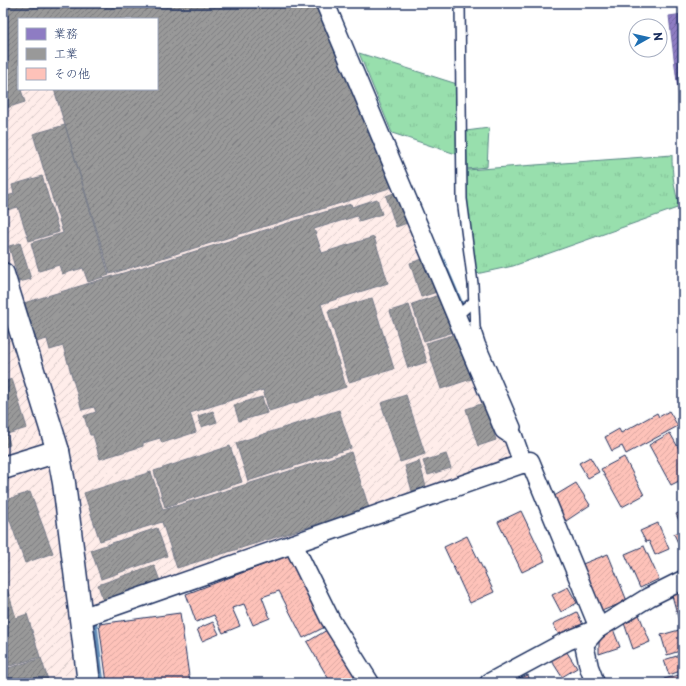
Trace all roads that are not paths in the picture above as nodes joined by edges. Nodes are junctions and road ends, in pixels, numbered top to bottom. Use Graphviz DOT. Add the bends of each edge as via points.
graph roads {
  1 [pos="326,3"];
  2 [pos="460,3"];
  3 [pos="3,274"];
  4 [pos="474,301"];
  5 [pos="461,312"];
  6 [pos="512,436"];
  7 [pos="58,451"];
  8 [pos="523,464"];
  9 [pos="3,468"];
  10 [pos="295,548"];
  11 [pos="683,580"];
  12 [pos="81,618"];
  13 [pos="599,628"];
  14 [pos="89,683"];
  15 [pos="370,683"];
  16 [pos="488,683"];
  17 [pos="595,683"];
  1 -- 5 [label="street"];
  2 -- 4 [label="lane" via="462,199"];
  3 -- 7 [label="street"];
  4 -- 5 [label="lane"];
  4 -- 6 [label="lane" via="480,343 516,427"];
  5 -- 6 [label="street" via="504,430"];
  6 -- 8 [label="street"];
  7 -- 9 [label="street"];
  7 -- 12 [label="street"];
  8 -- 10 [label="street"];
  8 -- 13 [label="street" via="530,461"];
  10 -- 12 [label="street"];
  10 -- 15 [label="street" via="330,619"];
  11 -- 13 [label="street" via="649,597"];
  12 -- 14 [label="street"];
  13 -- 16 [label="street" via="566,640"];
  13 -- 17 [label="street" via="584,644"];
}
